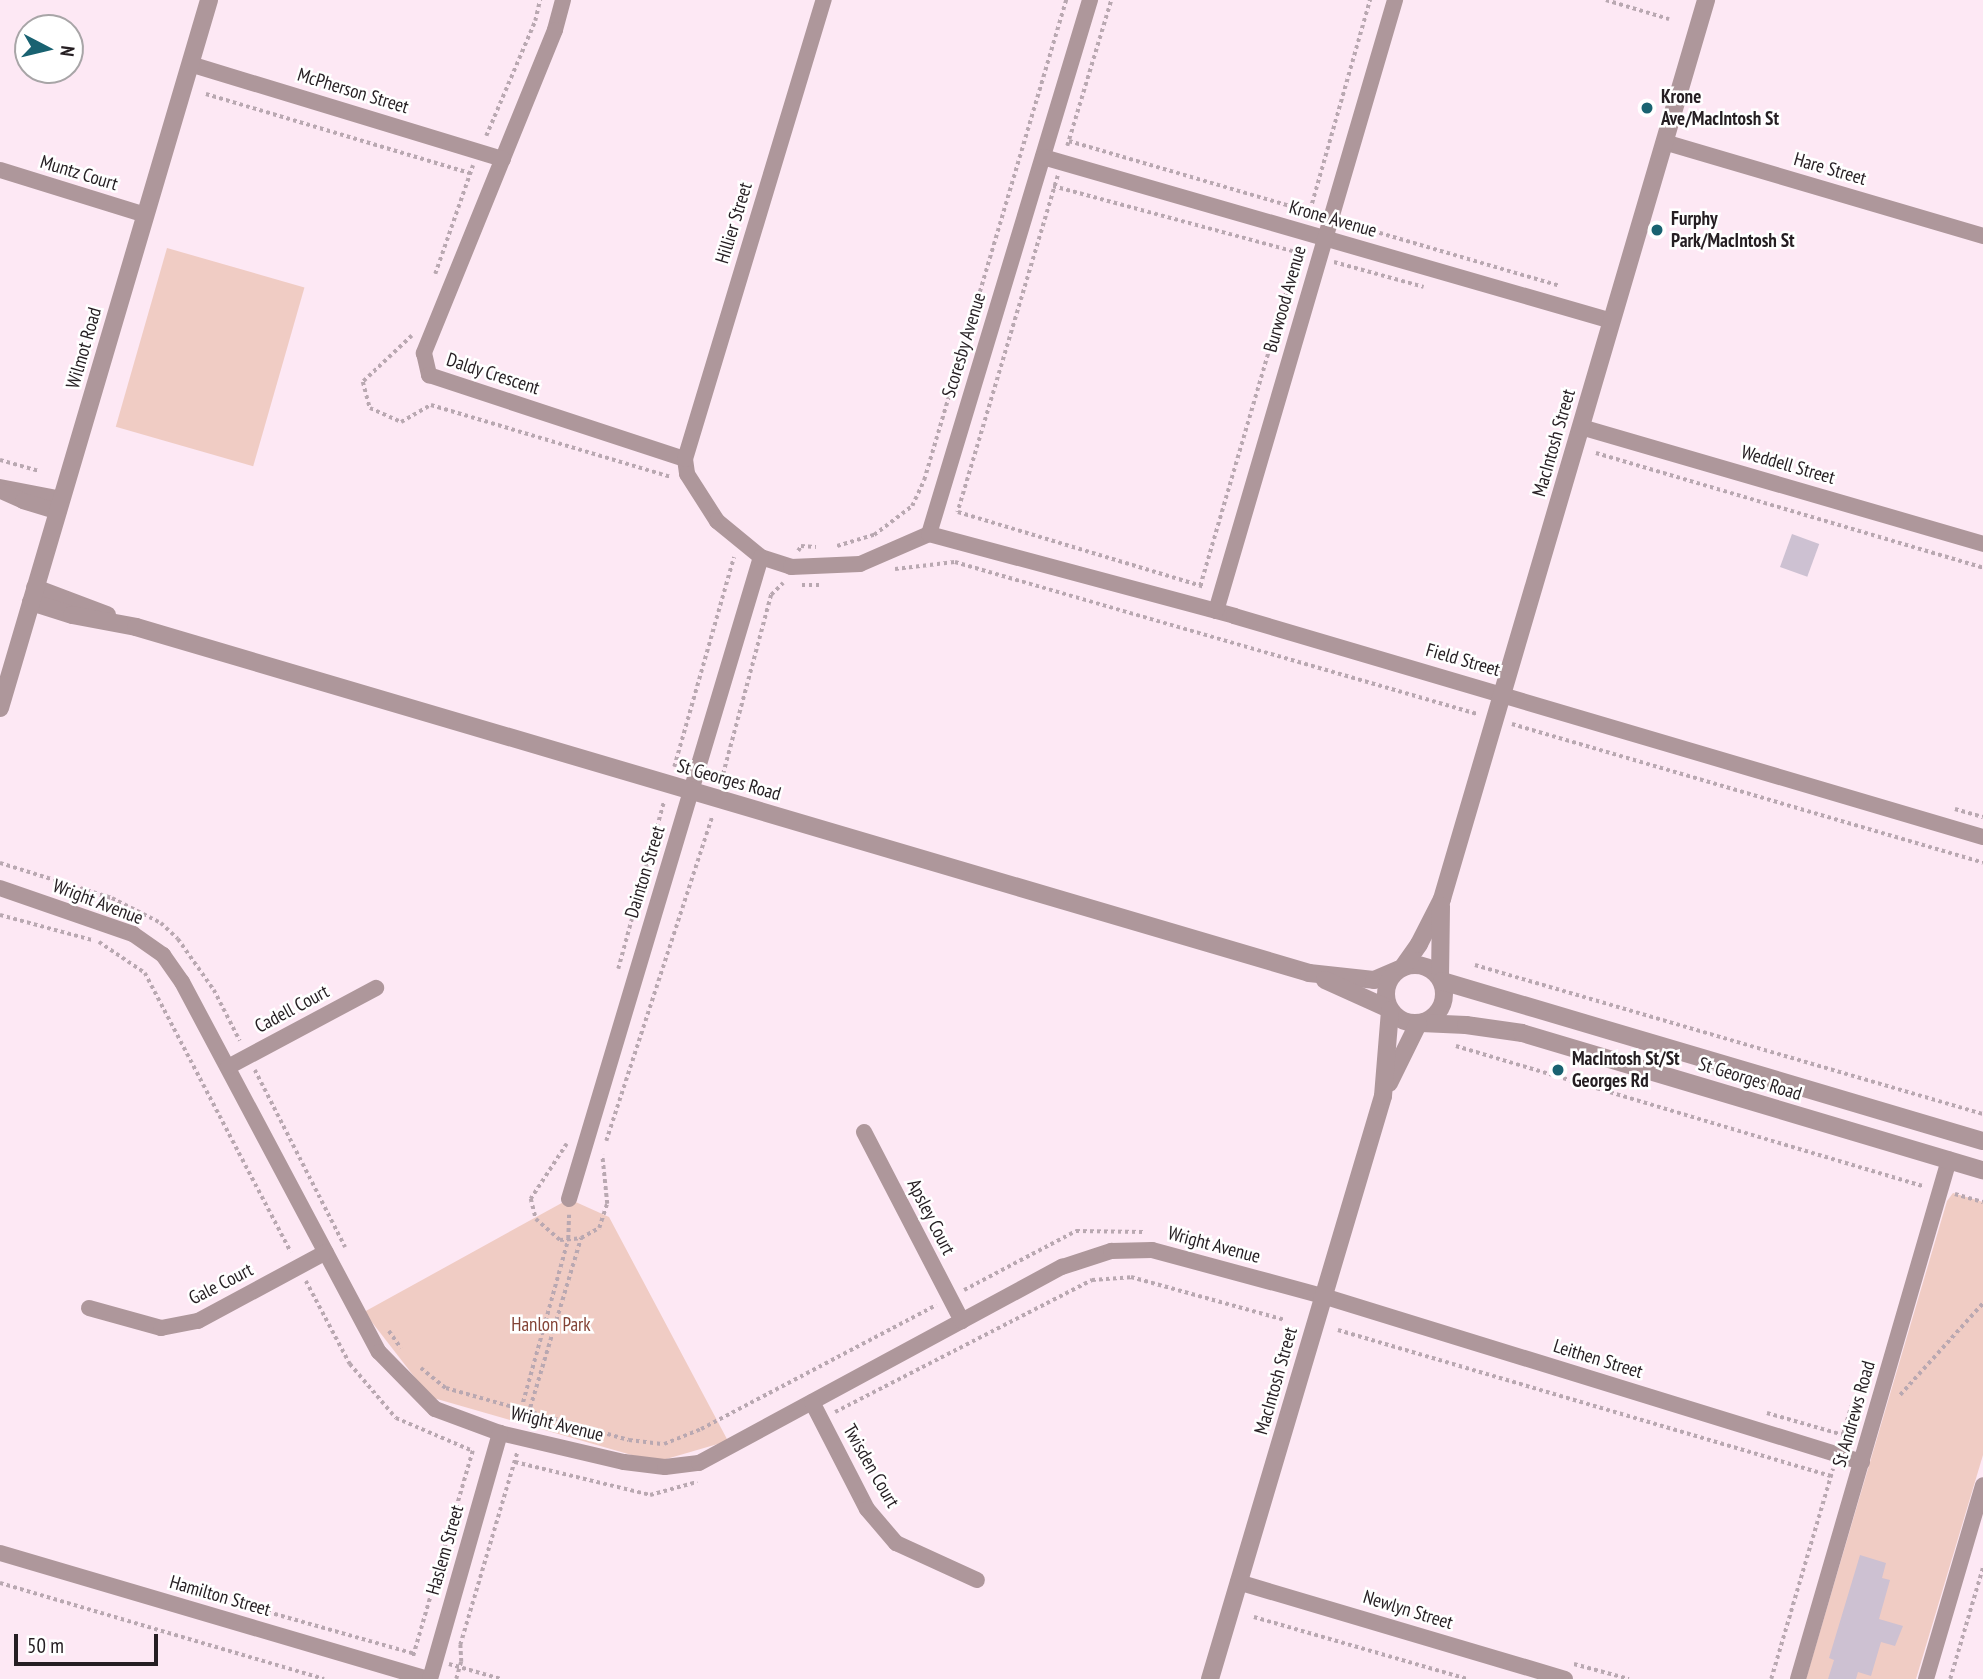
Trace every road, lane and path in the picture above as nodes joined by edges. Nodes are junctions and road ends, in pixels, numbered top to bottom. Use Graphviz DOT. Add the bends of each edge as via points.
graph roads {
  1 [pos="209,0"];
  2 [pos="540,0"];
  3 [pos="563,0"];
  4 [pos="824,0"];
  5 [pos="1066,0"];
  6 [pos="1090,0"];
  7 [pos="1111,0"];
  8 [pos="1370,0"];
  9 [pos="1395,0"];
  10 [pos="1606,0"];
  11 [pos="1706,0"];
  12 [pos="1669,19"];
  13 [pos="190,64"];
  14 [pos="206,94"];
  15 [pos="1664,142"];
  16 [pos="479,152"];
  17 [pos="1042,158"];
  18 [pos="503,159"];
  19 [pos="1062,163"];
  20 [pos="0,170"];
  21 [pos="470,173"];
  22 [pos="1014,176"];
  23 [pos="1035,181"];
  24 [pos="1055,187"];
  25 [pos="145,215"];
  26 [pos="1303,232"];
  27 [pos="1983,236"];
  28 [pos="1325,239"];
  29 [pos="1297,252"];
  30 [pos="1319,258"];
  31 [pos="432,283"];
  32 [pos="1431,289"];
  33 [pos="1612,321"];
  34 [pos="416,332"];
  35 [pos="1581,426"];
  36 [pos="1596,453"];
  37 [pos="685,459"];
  38 [pos="0,460"];
  39 [pos="39,471"];
  40 [pos="679,479"];
  41 [pos="0,488"];
  42 [pos="60,506"];
  43 [pos="929,534"];
  44 [pos="1983,544"];
  45 [pos="801,546"];
  46 [pos="821,547"];
  47 [pos="726,548"];
  48 [pos="831,548"];
  49 [pos="734,557"];
  50 [pos="759,562"];
  51 [pos="1983,568"];
  52 [pos="887,570"];
  53 [pos="783,582"];
  54 [pos="824,583"];
  55 [pos="1200,586"];
  56 [pos="1221,592"];
  57 [pos="33,595"];
  58 [pos="1195,605"];
  59 [pos="1216,611"];
  60 [pos="1188,630"];
  61 [pos="1502,693"];
  62 [pos="0,708"];
  63 [pos="1494,719"];
  64 [pos="669,784"];
  65 [pos="691,791"];
  66 [pos="717,798"];
  67 [pos="1983,837"];
  68 [pos="0,863"];
  69 [pos="1983,863"];
  70 [pos="0,888"];
  71 [pos="1442,899"];
  72 [pos="1475,965"];
  73 [pos="1401,968"];
  74 [pos="1309,973"];
  75 [pos="1441,980"];
  76 [pos="614,982"];
  77 [pos="376,989"];
  78 [pos="1390,1009"];
  79 [pos="1419,1023"];
  80 [pos="1456,1046"];
  81 [pos="1672,1050"];
  82 [pos="248,1056"];
  83 [pos="228,1067"];
  84 [pos="1665,1075"];
  85 [pos="1383,1096"];
  86 [pos="1983,1114"];
  87 [pos="863,1132"];
  88 [pos="1957,1133"];
  89 [pos="571,1139"];
  90 [pos="1983,1141"];
  91 [pos="1950,1160"];
  92 [pos="1983,1170"];
  93 [pos="1940,1190"];
  94 [pos="569,1199"];
  95 [pos="1983,1202"];
  96 [pos="1148,1233"];
  97 [pos="580,1238"];
  98 [pos="568,1239"];
  99 [pos="346,1250"];
  100 [pos="326,1252"];
  101 [pos="1323,1296"];
  102 [pos="949,1298"];
  103 [pos="1983,1303"];
  104 [pos="89,1308"];
  105 [pos="961,1321"];
  106 [pos="383,1322"];
  107 [pos="1338,1330"];
  108 [pos="407,1357"];
  109 [pos="416,1364"];
  110 [pos="812,1402"];
  111 [pos="1851,1406"];
  112 [pos="521,1409"];
  113 [pos="529,1412"];
  114 [pos="1876,1413"];
  115 [pos="500,1433"];
  116 [pos="522,1437"];
  117 [pos="1837,1455"];
  118 [pos="1862,1462"];
  119 [pos="1830,1476"];
  120 [pos="1981,1495"];
  121 [pos="0,1553"];
  122 [pos="1983,1567"];
  123 [pos="977,1580"];
  124 [pos="1238,1582"];
  125 [pos="0,1583"];
  126 [pos="1254,1617"];
  127 [pos="324,1679"];
  128 [pos="429,1679"];
  129 [pos="456,1679"];
  130 [pos="1210,1679"];
  131 [pos="1467,1679"];
  132 [pos="1565,1679"];
  133 [pos="1771,1679"];
  134 [pos="1798,1679"];
  135 [pos="1926,1679"];
  136 [pos="1950,1679"];
  1 -- 13 [label="street, Wilmot Road"];
  2 -- 16 [label="path"];
  3 -- 18 [label="street, Daldy Crescent"];
  4 -- 37 [label="street, Hillier Street"];
  5 -- 22 [label="path"];
  6 -- 17 [label="street, Scoresby Avenue"];
  7 -- 19 [label="path"];
  8 -- 26 [label="path"];
  9 -- 28 [label="street, Burwood Avenue"];
  10 -- 12 [label="path"];
  11 -- 15 [label="street, MacIntosh Street"];
  13 -- 16 [label="street, McPherson Street"];
  13 -- 25 [label="street, Wilmot Road"];
  14 -- 21 [label="path"];
  15 -- 27 [label="street, Hare Street"];
  15 -- 33 [label="street, MacIntosh Street"];
  16 -- 18 [label="street, McPherson Street"];
  16 -- 21 [label="path"];
  17 -- 19 [label="street, Krone Avenue"];
  17 -- 23 [label="street, Scoresby Avenue"];
  18 -- 37 [label="street, Daldy Crescent" via="424,353 429,375"];
  19 -- 24 [label="path"];
  19 -- 26 [label="street, Krone Avenue"];
  20 -- 25 [label="street, Muntz Court"];
  21 -- 31 [label="path"];
  22 -- 23 [label="path"];
  22 -- 48 [label="path" via="925,480 912,506 874,535"];
  23 -- 24 [label="path"];
  23 -- 43 [label="street, Scoresby Avenue"];
  24 -- 29 [label="path"];
  24 -- 55 [label="path" via="958,512"];
  25 -- 42 [label="street, Wilmot Road"];
  26 -- 28 [label="street, Krone Avenue"];
  26 -- 29 [label="path"];
  28 -- 30 [label="street, Burwood Avenue"];
  28 -- 33 [label="street, Krone Avenue"];
  29 -- 30 [label="path"];
  29 -- 55 [label="path"];
  30 -- 32 [label="path"];
  30 -- 56 [label="street, Burwood Avenue"];
  33 -- 35 [label="street, MacIntosh Street"];
  34 -- 40 [label="path" via="363,382 370,408 401,422 431,405"];
  35 -- 44 [label="street, Weddell Street"];
  35 -- 61 [label="street, MacIntosh Street"];
  36 -- 51 [label="path"];
  37 -- 50 [label="street" via="687,474 717,522"];
  38 -- 39 [label="path"];
  41 -- 42 [label="street" via="23,501"];
  42 -- 57 [label="street, Wilmot Road"];
  43 -- 50 [label="street" via="860,564 791,567"];
  43 -- 58 [label="street, Field Street"];
  45 -- 46 [label="path"];
  47 -- 49 [label="path"];
  49 -- 50 [label="path" via="740,554"];
  49 -- 64 [label="path"];
  50 -- 53 [label="path"];
  50 -- 65 [label="street, Dainton Street"];
  52 -- 60 [label="path" via="955,562"];
  53 -- 54 [label="path"];
  53 -- 66 [label="path" via="771,595"];
  55 -- 56 [label="path"];
  55 -- 58 [label="path"];
  56 -- 59 [label="street, Burwood Avenue"];
  57 -- 62 [label="street, Wilmot Road"];
  57 -- 64 [label="street, St Georges Road" via="76,601 136,627"];
  58 -- 59 [label="street, Field Street"];
  58 -- 60 [label="path"];
  59 -- 61 [label="street, Field Street"];
  60 -- 63 [label="path"];
  61 -- 63 [label="street, MacIntosh Street"];
  61 -- 67 [label="street, Field Street"];
  63 -- 69 [label="path"];
  63 -- 71 [label="street, MacIntosh Street"];
  64 -- 65 [label="street, St Georges Road"];
  64 -- 76 [label="path"];
  65 -- 66 [label="street, St Georges Road"];
  65 -- 94 [label="street, Dainton Street"];
  66 -- 74 [label="street, St Georges Road"];
  66 -- 97 [label="path" via="601,1156 607,1204 599,1228"];
  68 -- 82 [label="path" via="112,898 161,923 214,990"];
  70 -- 83 [label="street, Wright Avenue" via="133,934 163,955"];
  71 -- 73 [label="street, MacIntosh Street"];
  71 -- 75 [label="street, MacIntosh Street"];
  72 -- 86 [label="path"];
  73 -- 74 [label="street, St Georges Road" via="1374,980"];
  73 -- 75 [label="street" via="1427,967"];
  73 -- 78 [label="street" via="1392,975 1385,992"];
  74 -- 78 [label="street, St Georges Road"];
  75 -- 79 [label="street" via="1441,1008"];
  75 -- 81 [label="street, St Georges Road"];
  77 -- 82 [label="street, Cadell Court"];
  78 -- 79 [label="street" via="1402,1021"];
  78 -- 85 [label="street, MacIntosh Street"];
  79 -- 84 [label="street, St Georges Road" via="1521,1033"];
  79 -- 85 [label="street, MacIntosh Street"];
  80 -- 93 [label="path"];
  81 -- 84 [label="street"];
  81 -- 88 [label="street, St Georges Road"];
  82 -- 83 [label="street, Cadell Court"];
  82 -- 99 [label="path"];
  83 -- 100 [label="street, Wright Avenue"];
  84 -- 91 [label="street, St Georges Road"];
  85 -- 101 [label="street, MacIntosh Street"];
  87 -- 102 [label="street, Apsley Court"];
  88 -- 90 [label="street, St Georges Road"];
  88 -- 91 [label="street"];
  89 -- 98 [label="path" via="531,1199 536,1219 560,1240"];
  91 -- 92 [label="street, St Georges Road"];
  91 -- 93 [label="street, St Andrews Road"];
  93 -- 95 [label="path"];
  93 -- 114 [label="street, St Andrews Road"];
  94 -- 98 [label="path"];
  96 -- 102 [label="path" via="1076,1231"];
  97 -- 98 [label="path"];
  97 -- 113 [label="path"];
  98 -- 112 [label="path"];
  100 -- 104 [label="street, Gale Court" via="198,1321 161,1328"];
  100 -- 115 [label="street, Wright Avenue" via="379,1352 408,1383 435,1409"];
  101 -- 105 [label="street, Wright Avenue" via="1152,1251 1111,1251 1062,1267"];
  101 -- 117 [label="street, Leithen Street"];
  101 -- 124 [label="street, MacIntosh Street"];
  102 -- 105 [label="street, Apsley Court"];
  102 -- 113 [label="path" via="701,1429 664,1444 629,1440"];
  103 -- 114 [label="path" via="1882,1415"];
  105 -- 110 [label="street, Wright Avenue"];
  106 -- 108 [label="path"];
  107 -- 119 [label="path"];
  109 -- 112 [label="path" via="446,1388"];
  110 -- 116 [label="street, Wright Avenue" via="699,1463 665,1467 625,1462"];
  110 -- 123 [label="street, Twisden Court" via="867,1509 896,1543"];
  111 -- 117 [label="path"];
  112 -- 113 [label="path"];
  112 -- 115 [label="path"];
  113 -- 116 [label="path"];
  114 -- 118 [label="street, St Andrews Road"];
  115 -- 116 [label="street, Wright Avenue"];
  115 -- 128 [label="street, Haslem Street"];
  116 -- 129 [label="path" via="460,1645"];
  117 -- 118 [label="street, Leithen Street"];
  117 -- 119 [label="path"];
  118 -- 134 [label="street, St Andrews Road"];
  119 -- 133 [label="path"];
  120 -- 135 [label="street"];
  121 -- 128 [label="street, Hamilton Street"];
  122 -- 136 [label="path"];
  124 -- 130 [label="street, MacIntosh Street"];
  124 -- 132 [label="street, Newlyn Street"];
  125 -- 127 [label="path"];
  126 -- 131 [label="path"];
}
